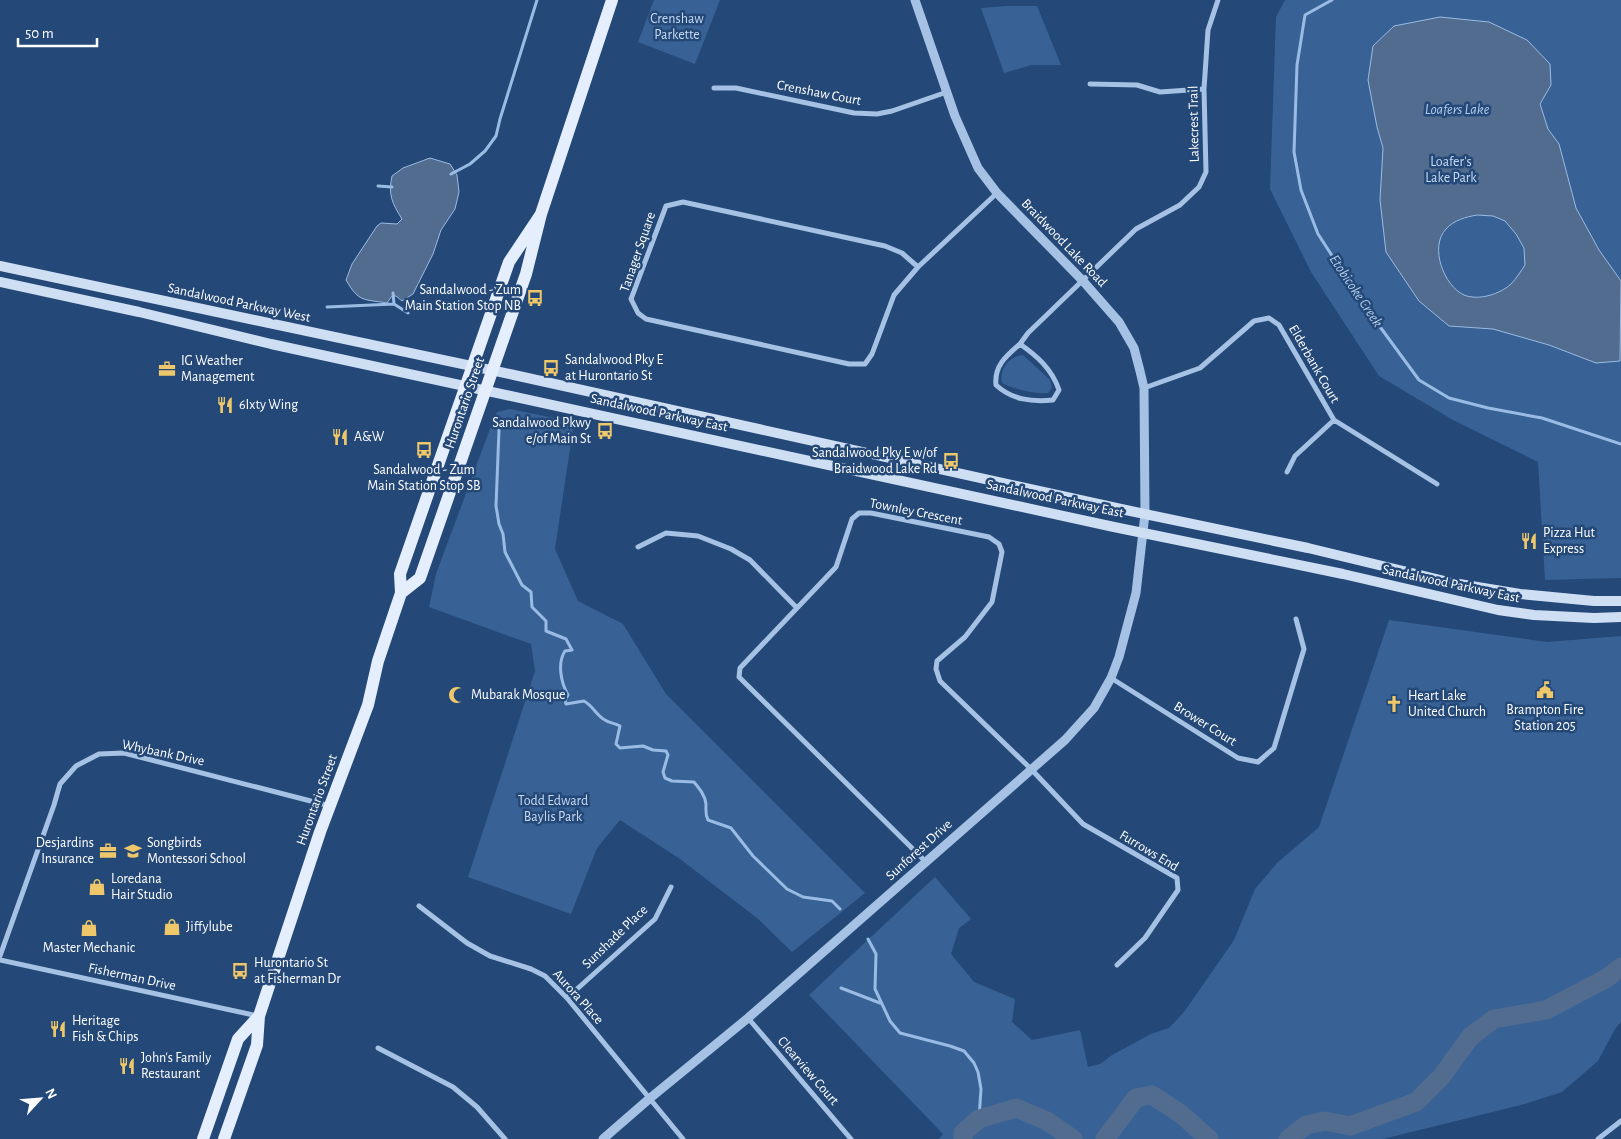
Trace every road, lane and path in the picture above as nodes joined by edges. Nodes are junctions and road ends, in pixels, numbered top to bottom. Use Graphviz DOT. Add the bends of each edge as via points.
graph roads {
  1 [pos="612,0"];
  2 [pos="915,0"];
  3 [pos="1218,0"];
  4 [pos="1090,84"];
  5 [pos="714,88"];
  6 [pos="1204,89"];
  7 [pos="947,92"];
  8 [pos="997,193"];
  9 [pos="540,214"];
  10 [pos="0,266"];
  11 [pos="918,267"];
  12 [pos="1082,281"];
  13 [pos="0,282"];
  14 [pos="1020,344"];
  15 [pos="473,366"];
  16 [pos="492,370"];
  17 [pos="466,386"];
  18 [pos="1144,388"];
  19 [pos="485,390"];
  20 [pos="1334,420"];
  21 [pos="1287,472"];
  22 [pos="1437,484"];
  23 [pos="1146,514"];
  24 [pos="1144,532"];
  25 [pos="638,546"];
  26 [pos="402,593"];
  27 [pos="1621,601"];
  28 [pos="796,607"];
  29 [pos="1621,617"];
  30 [pos="1296,619"];
  31 [pos="1111,678"];
  32 [pos="1031,769"];
  33 [pos="330,806"];
  34 [pos="926,862"];
  35 [pos="671,887"];
  36 [pos="419,906"];
  37 [pos="0,956"];
  38 [pos="0,960"];
  39 [pos="1117,965"];
  40 [pos="567,998"];
  41 [pos="259,1016"];
  42 [pos="748,1018"];
  43 [pos="378,1048"];
  44 [pos="649,1099"];
  45 [pos="1621,1121"];
  46 [pos="202,1139"];
  47 [pos="224,1139"];
  48 [pos="505,1139"];
  49 [pos="603,1139"];
  50 [pos="683,1139"];
  51 [pos="851,1139"];
  52 [pos="1598,1139"];
  1 -- 9 [label="main road, Hurontario Street"];
  2 -- 7 [label="street, Braidwood Lake Road"];
  3 -- 6 [label="street, Lakecrest Trail" via="1208,30"];
  4 -- 6 [label="street" via="1137,85 1160,92"];
  5 -- 7 [label="street, Crenshaw Court" via="736,88 870,114 892,111"];
  6 -- 12 [label="street, Lakecrest Trail" via="1206,172 1199,187 1180,205 1136,229"];
  7 -- 8 [label="street, Braidwood Lake Road" via="978,168"];
  8 -- 11 [label="street, Tanager Square"];
  8 -- 12 [label="street, Braidwood Lake Road"];
  9 -- 15 [label="main road, Hurontario Street" via="509,262"];
  9 -- 16 [label="main road, Hurontario Street" via="526,274"];
  10 -- 15 [label="main road, Sandalwood Parkway West"];
  11 -- 11 [label="street, Tanager Square" via="894,295 866,364 849,364 646,319 638,313 631,299 666,206 683,202 884,246 902,253"];
  12 -- 14 [label="street, Lakecrest Trail"];
  12 -- 18 [label="street, Braidwood Lake Road" via="1119,322 1129,339"];
  13 -- 17 [label="main road"];
  14 -- 14 [label="street" via="1038,356 1055,378 1059,390 1053,400 1035,402 1005,394 996,386 995,375 1003,359"];
  15 -- 16 [label="main road, Sandalwood Parkway West"];
  15 -- 17 [label="main road, Hurontario Street"];
  16 -- 19 [label="main road, Hurontario Street"];
  16 -- 23 [label="main road, Sandalwood Parkway East"];
  17 -- 19 [label="main road, Sandalwood Parkway East"];
  17 -- 26 [label="main road, Hurontario Street" via="400,574"];
  18 -- 20 [label="street, Elderbank Court" via="1200,368 1254,321 1269,318 1279,325"];
  18 -- 23 [label="street, Braidwood Lake Road"];
  19 -- 24 [label="main road, Sandalwood Parkway East"];
  19 -- 26 [label="main road, Hurontario Street" via="420,578"];
  20 -- 21 [label="street" via="1295,456"];
  20 -- 22 [label="street, Elderbank Court"];
  23 -- 24 [label="street, Sunforest Drive"];
  23 -- 27 [label="main road, Sandalwood Parkway East" via="1453,583 1520,594"];
  24 -- 29 [label="main road, Sandalwood Parkway East" via="1498,610 1594,618"];
  24 -- 31 [label="street, Sunforest Drive" via="1136,594 1120,657"];
  25 -- 28 [label="street" via="666,532 698,536 750,560"];
  26 -- 33 [label="main road, Hurontario Street" via="378,661 368,705"];
  28 -- 32 [label="street, Townley Crescent" via="836,567 852,519 859,513 989,537 999,544 1002,552 992,602 965,637 937,661 936,669 940,681"];
  28 -- 34 [label="street, Townley Crescent" via="740,668 739,677"];
  30 -- 31 [label="street, Brower Court" via="1304,649 1274,748 1258,762 1238,758"];
  31 -- 32 [label="street, Sunforest Drive" via="1094,708 1065,740"];
  32 -- 34 [label="street, Sunforest Drive"];
  32 -- 39 [label="street, Furrows End" via="1083,824 1177,878 1178,890 1145,938"];
  33 -- 37 [label="street, Whybank Drive" via="124,753 99,754 76,766 60,784"];
  33 -- 41 [label="main road, Hurontario Street"];
  34 -- 42 [label="street, Sunforest Drive"];
  35 -- 40 [label="street, Sunshade Place" via="655,919"];
  36 -- 40 [label="street, Aurora Place" via="467,943 490,956 545,976"];
  38 -- 41 [label="street, Fisherman Drive"];
  40 -- 44 [label="street, Aurora Place"];
  41 -- 46 [label="main road, Hurontario Street" via="238,1039"];
  41 -- 47 [label="main road, Hurontario Street" via="257,1045"];
  42 -- 44 [label="street, Sunforest Drive"];
  42 -- 51 [label="street, Clearview Court"];
  43 -- 48 [label="street" via="453,1087 478,1108"];
  44 -- 49 [label="street, Sunforest Drive"];
  44 -- 50 [label="street, Aurora Place"];
  45 -- 52 [label="street"];
}
